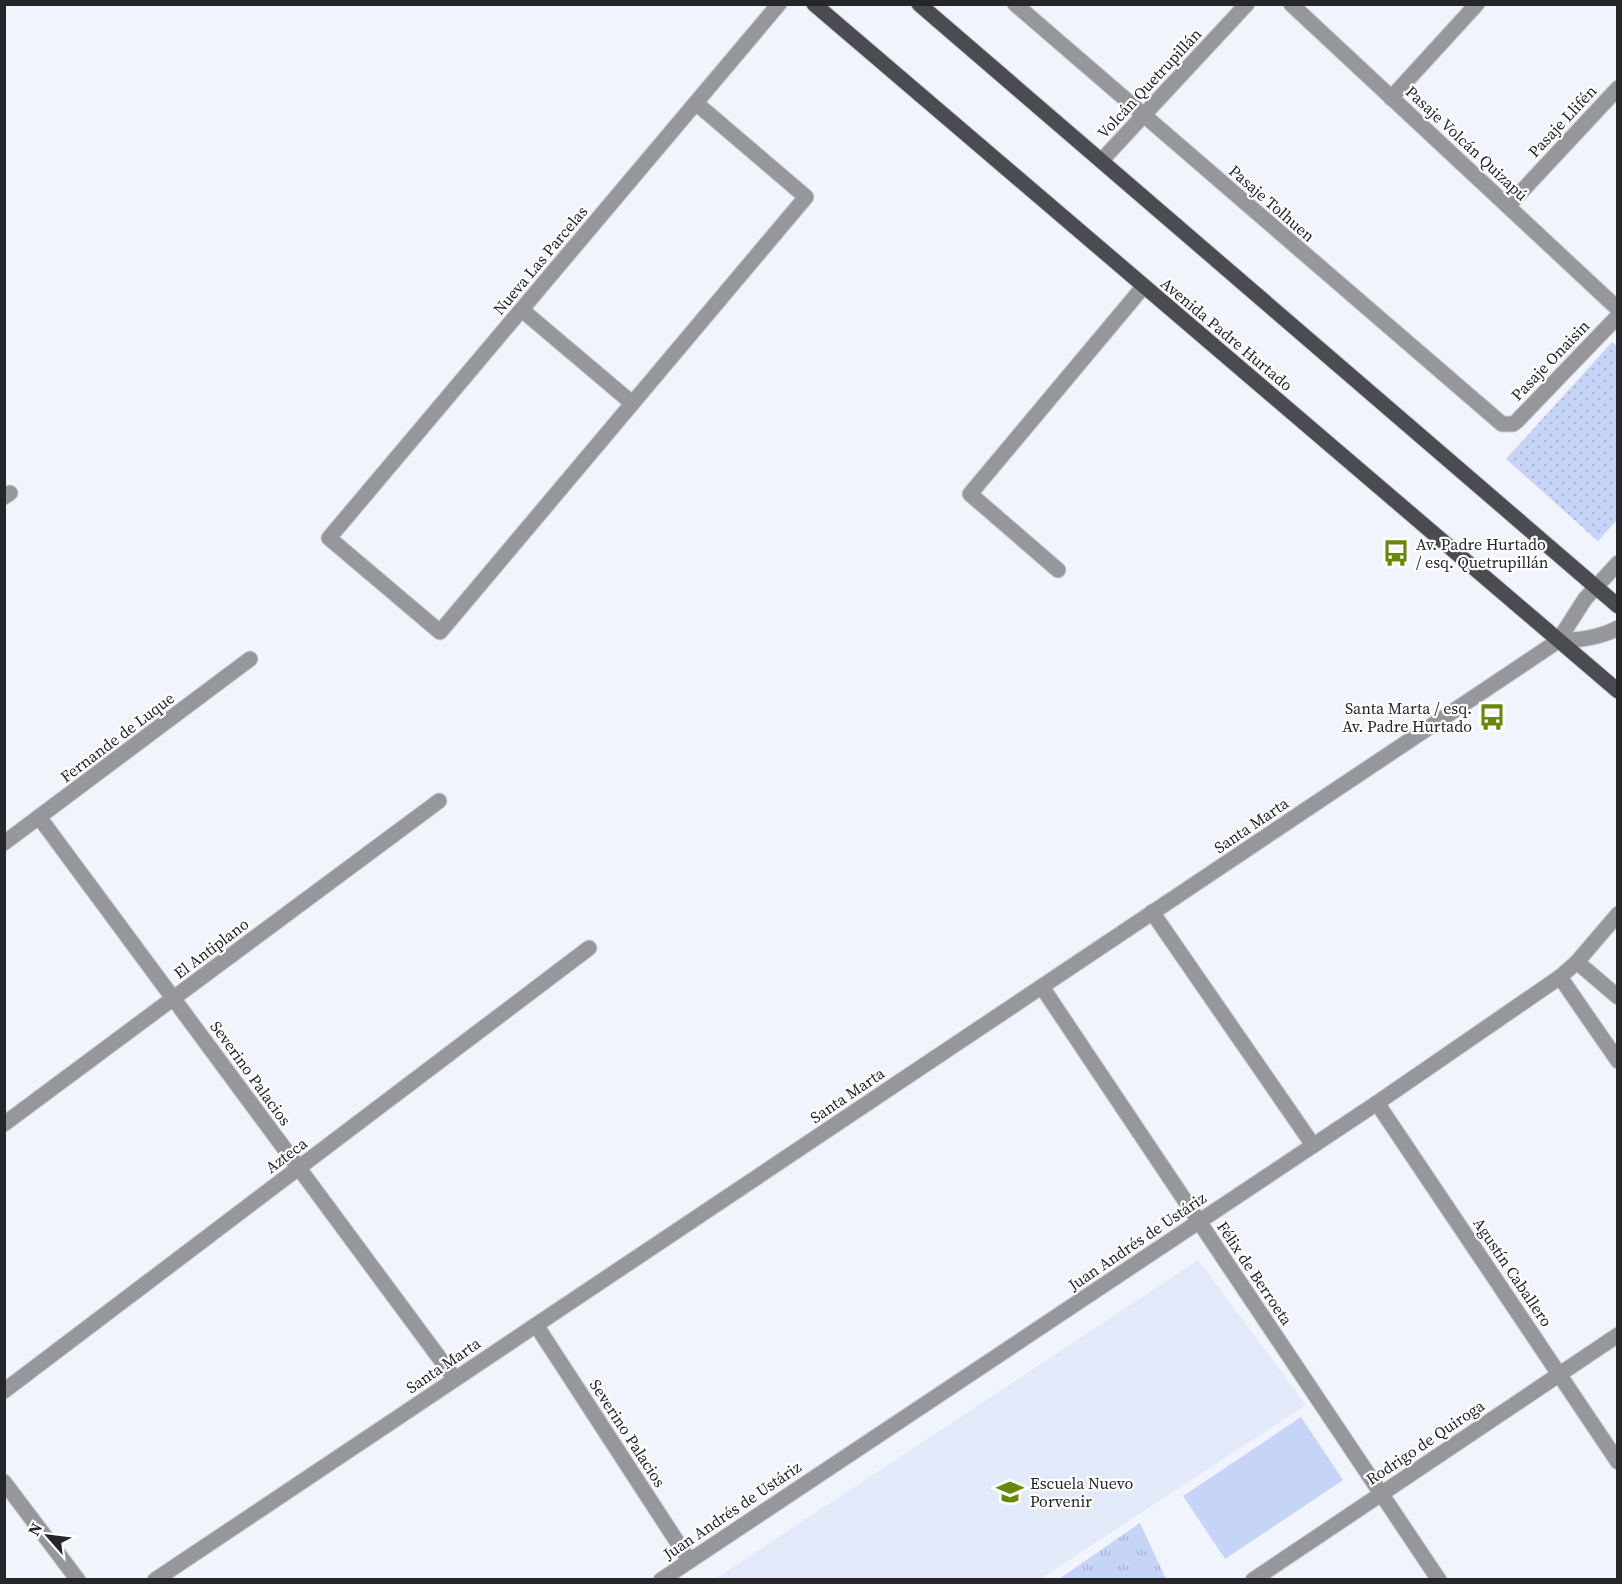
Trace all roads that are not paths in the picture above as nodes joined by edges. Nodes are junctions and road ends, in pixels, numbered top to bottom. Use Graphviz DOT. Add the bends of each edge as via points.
graph roads {
  1 [pos="779,4"];
  2 [pos="814,4"];
  3 [pos="919,4"];
  4 [pos="1015,4"];
  5 [pos="1247,4"];
  6 [pos="1292,4"];
  7 [pos="1477,4"];
  8 [pos="1617,88"];
  9 [pos="1391,98"];
  10 [pos="696,103"];
  11 [pos="1144,116"];
  12 [pos="1102,160"];
  13 [pos="1508,206"];
  14 [pos="1144,286"];
  15 [pos="1617,309"];
  16 [pos="522,310"];
  17 [pos="1617,316"];
  18 [pos="632,403"];
  19 [pos="1507,425"];
  20 [pos="1617,563"];
  21 [pos="1058,570"];
  22 [pos="1595,586"];
  23 [pos="1617,606"];
  24 [pos="1617,628"];
  25 [pos="1558,641"];
  26 [pos="250,659"];
  27 [pos="1617,691"];
  28 [pos="439,801"];
  29 [pos="39,817"];
  30 [pos="4,843"];
  31 [pos="1152,912"];
  32 [pos="1617,914"];
  33 [pos="589,948"];
  34 [pos="1577,962"];
  35 [pos="1560,977"];
  36 [pos="1042,987"];
  37 [pos="1617,996"];
  38 [pos="174,999"];
  39 [pos="1617,1061"];
  40 [pos="1377,1103"];
  41 [pos="4,1124"];
  42 [pos="1313,1145"];
  43 [pos="299,1168"];
  44 [pos="1199,1221"];
  45 [pos="536,1325"];
  46 [pos="1617,1335"];
  47 [pos="1558,1374"];
  48 [pos="454,1379"];
  49 [pos="4,1391"];
  50 [pos="1617,1462"];
  51 [pos="4,1482"];
  52 [pos="1381,1493"];
  53 [pos="689,1560"];
  54 [pos="78,1580"];
  55 [pos="155,1580"];
  56 [pos="661,1580"];
  57 [pos="1253,1580"];
  58 [pos="1439,1580"];
  1 -- 10 [label="street, Nueva Las Parcelas"];
  2 -- 14 [label="main road, Avenida Padre Hurtado"];
  3 -- 12 [label="main road"];
  4 -- 11 [label="street, Pasaje Tolhuen"];
  5 -- 11 [label="street, Volcán Quetrupillán"];
  6 -- 9 [label="street, Pasaje Volcán Quizapú"];
  7 -- 9 [label="street"];
  8 -- 13 [label="street, Pasaje Llifén"];
  9 -- 13 [label="street, Pasaje Volcán Quizapú"];
  10 -- 16 [label="street, Nueva Las Parcelas"];
  10 -- 18 [label="street" via="806,197"];
  11 -- 12 [label="street, Volcán Quetrupillán"];
  11 -- 19 [label="street, Pasaje Tolhuen"];
  12 -- 22 [label="main road"];
  13 -- 15 [label="street, Pasaje Volcán Quizapú"];
  14 -- 21 [label="street" via="970,494"];
  14 -- 25 [label="main road, Avenida Padre Hurtado"];
  16 -- 18 [label="street"];
  16 -- 18 [label="street, Nueva Las Parcelas" via="329,538 440,632"];
  17 -- 19 [label="street, Pasaje Onaisin" via="1517,421"];
  20 -- 22 [label="street, Santa Marta"];
  22 -- 23 [label="main road"];
  22 -- 25 [label="street, Santa Marta"];
  24 -- 25 [label="street, Santa Marta" via="1578,640"];
  25 -- 27 [label="main road, Avenida Padre Hurtado"];
  25 -- 31 [label="street, Santa Marta"];
  26 -- 29 [label="street, Fernande de Luque"];
  28 -- 38 [label="street, El Antiplano"];
  29 -- 30 [label="street, Fernande de Luque"];
  29 -- 38 [label="street, Severino Palacios"];
  31 -- 36 [label="street, Santa Marta"];
  31 -- 42 [label="street"];
  32 -- 34 [label="street, Juan Andrés de Ustáriz"];
  33 -- 43 [label="street, Azteca"];
  34 -- 35 [label="street, Juan Andrés de Ustáriz"];
  34 -- 37 [label="street"];
  35 -- 39 [label="street"];
  35 -- 40 [label="street, Juan Andrés de Ustáriz"];
  36 -- 44 [label="street, Félix de Berroeta"];
  36 -- 45 [label="street, Santa Marta"];
  38 -- 41 [label="street, El Antiplano"];
  38 -- 43 [label="street, Severino Palacios"];
  40 -- 42 [label="street, Juan Andrés de Ustáriz"];
  40 -- 47 [label="street, Agustín Caballero"];
  42 -- 44 [label="street, Juan Andrés de Ustáriz"];
  43 -- 48 [label="street, Severino Palacios"];
  43 -- 49 [label="street, Azteca"];
  44 -- 52 [label="street, Félix de Berroeta"];
  44 -- 53 [label="street, Juan Andrés de Ustáriz"];
  45 -- 48 [label="street, Santa Marta"];
  45 -- 53 [label="street, Severino Palacios"];
  46 -- 47 [label="street, Rodrigo de Quiroga"];
  47 -- 50 [label="street, Agustín Caballero"];
  47 -- 52 [label="street, Rodrigo de Quiroga"];
  48 -- 55 [label="street, Santa Marta"];
  51 -- 54 [label="street"];
  52 -- 57 [label="street, Rodrigo de Quiroga"];
  52 -- 58 [label="street, Félix de Berroeta"];
  53 -- 56 [label="street, Juan Andrés de Ustáriz"];
}
